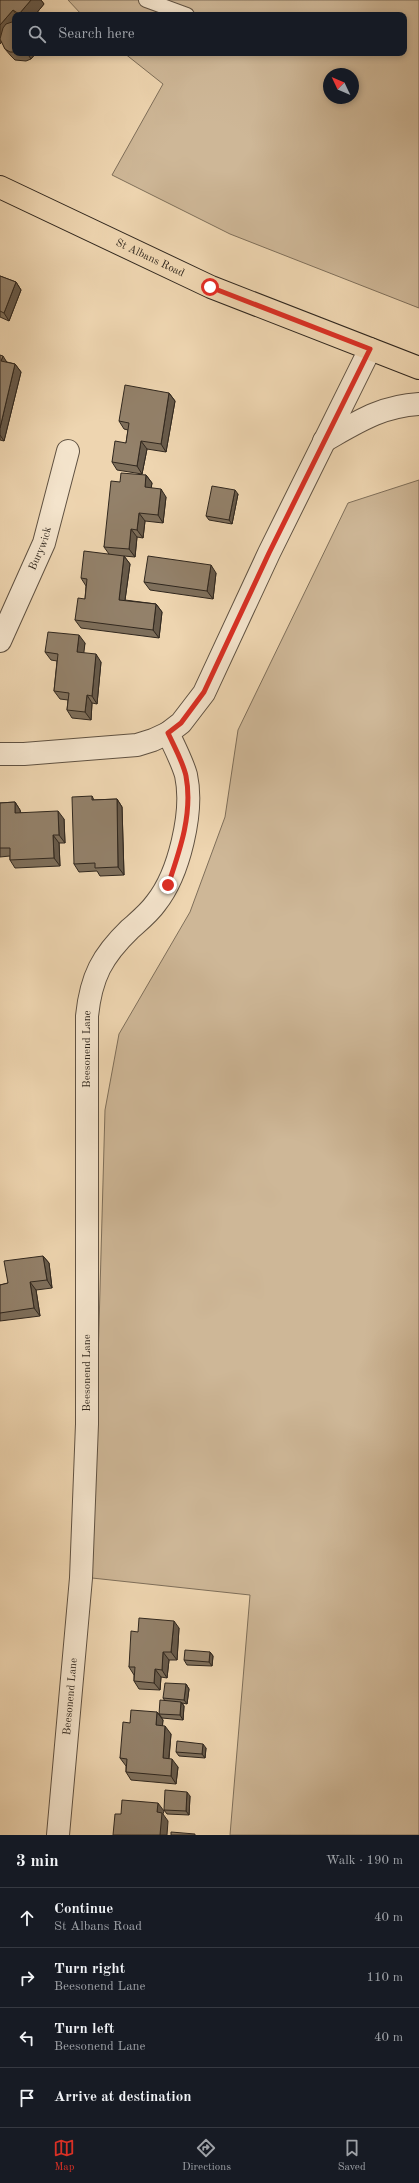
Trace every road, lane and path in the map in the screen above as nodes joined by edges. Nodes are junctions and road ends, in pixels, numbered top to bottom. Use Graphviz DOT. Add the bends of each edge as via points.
graph roads {
  1 [pos="146,0"];
  2 [pos="179,12"];
  3 [pos="0,187"];
  4 [pos="370,349"];
  5 [pos="419,368"];
  6 [pos="419,404"];
  7 [pos="324,441"];
  8 [pos="68,451"];
  9 [pos="0,641"];
  10 [pos="168,733"];
  11 [pos="0,754"];
  12 [pos="58,1835"];
  1 -- 2 [label="lane"];
  3 -- 4 [label="main road, St Albans Road" via="210,287"];
  4 -- 5 [label="main road, St Albans Road"];
  4 -- 7 [label="street"];
  6 -- 7 [label="street" via="398,405 378,412"];
  7 -- 10 [label="street" via="204,692 181,723"];
  8 -- 9 [label="street, Burywick" via="44,543"];
  10 -- 11 [label="street" via="136,745"];
  10 -- 12 [label="street, Beesonend Lane" via="186,775 188,794 188,813 178,856 168,885 156,904 114,944 98,969 89,994 87,1424 81,1578"];
}
